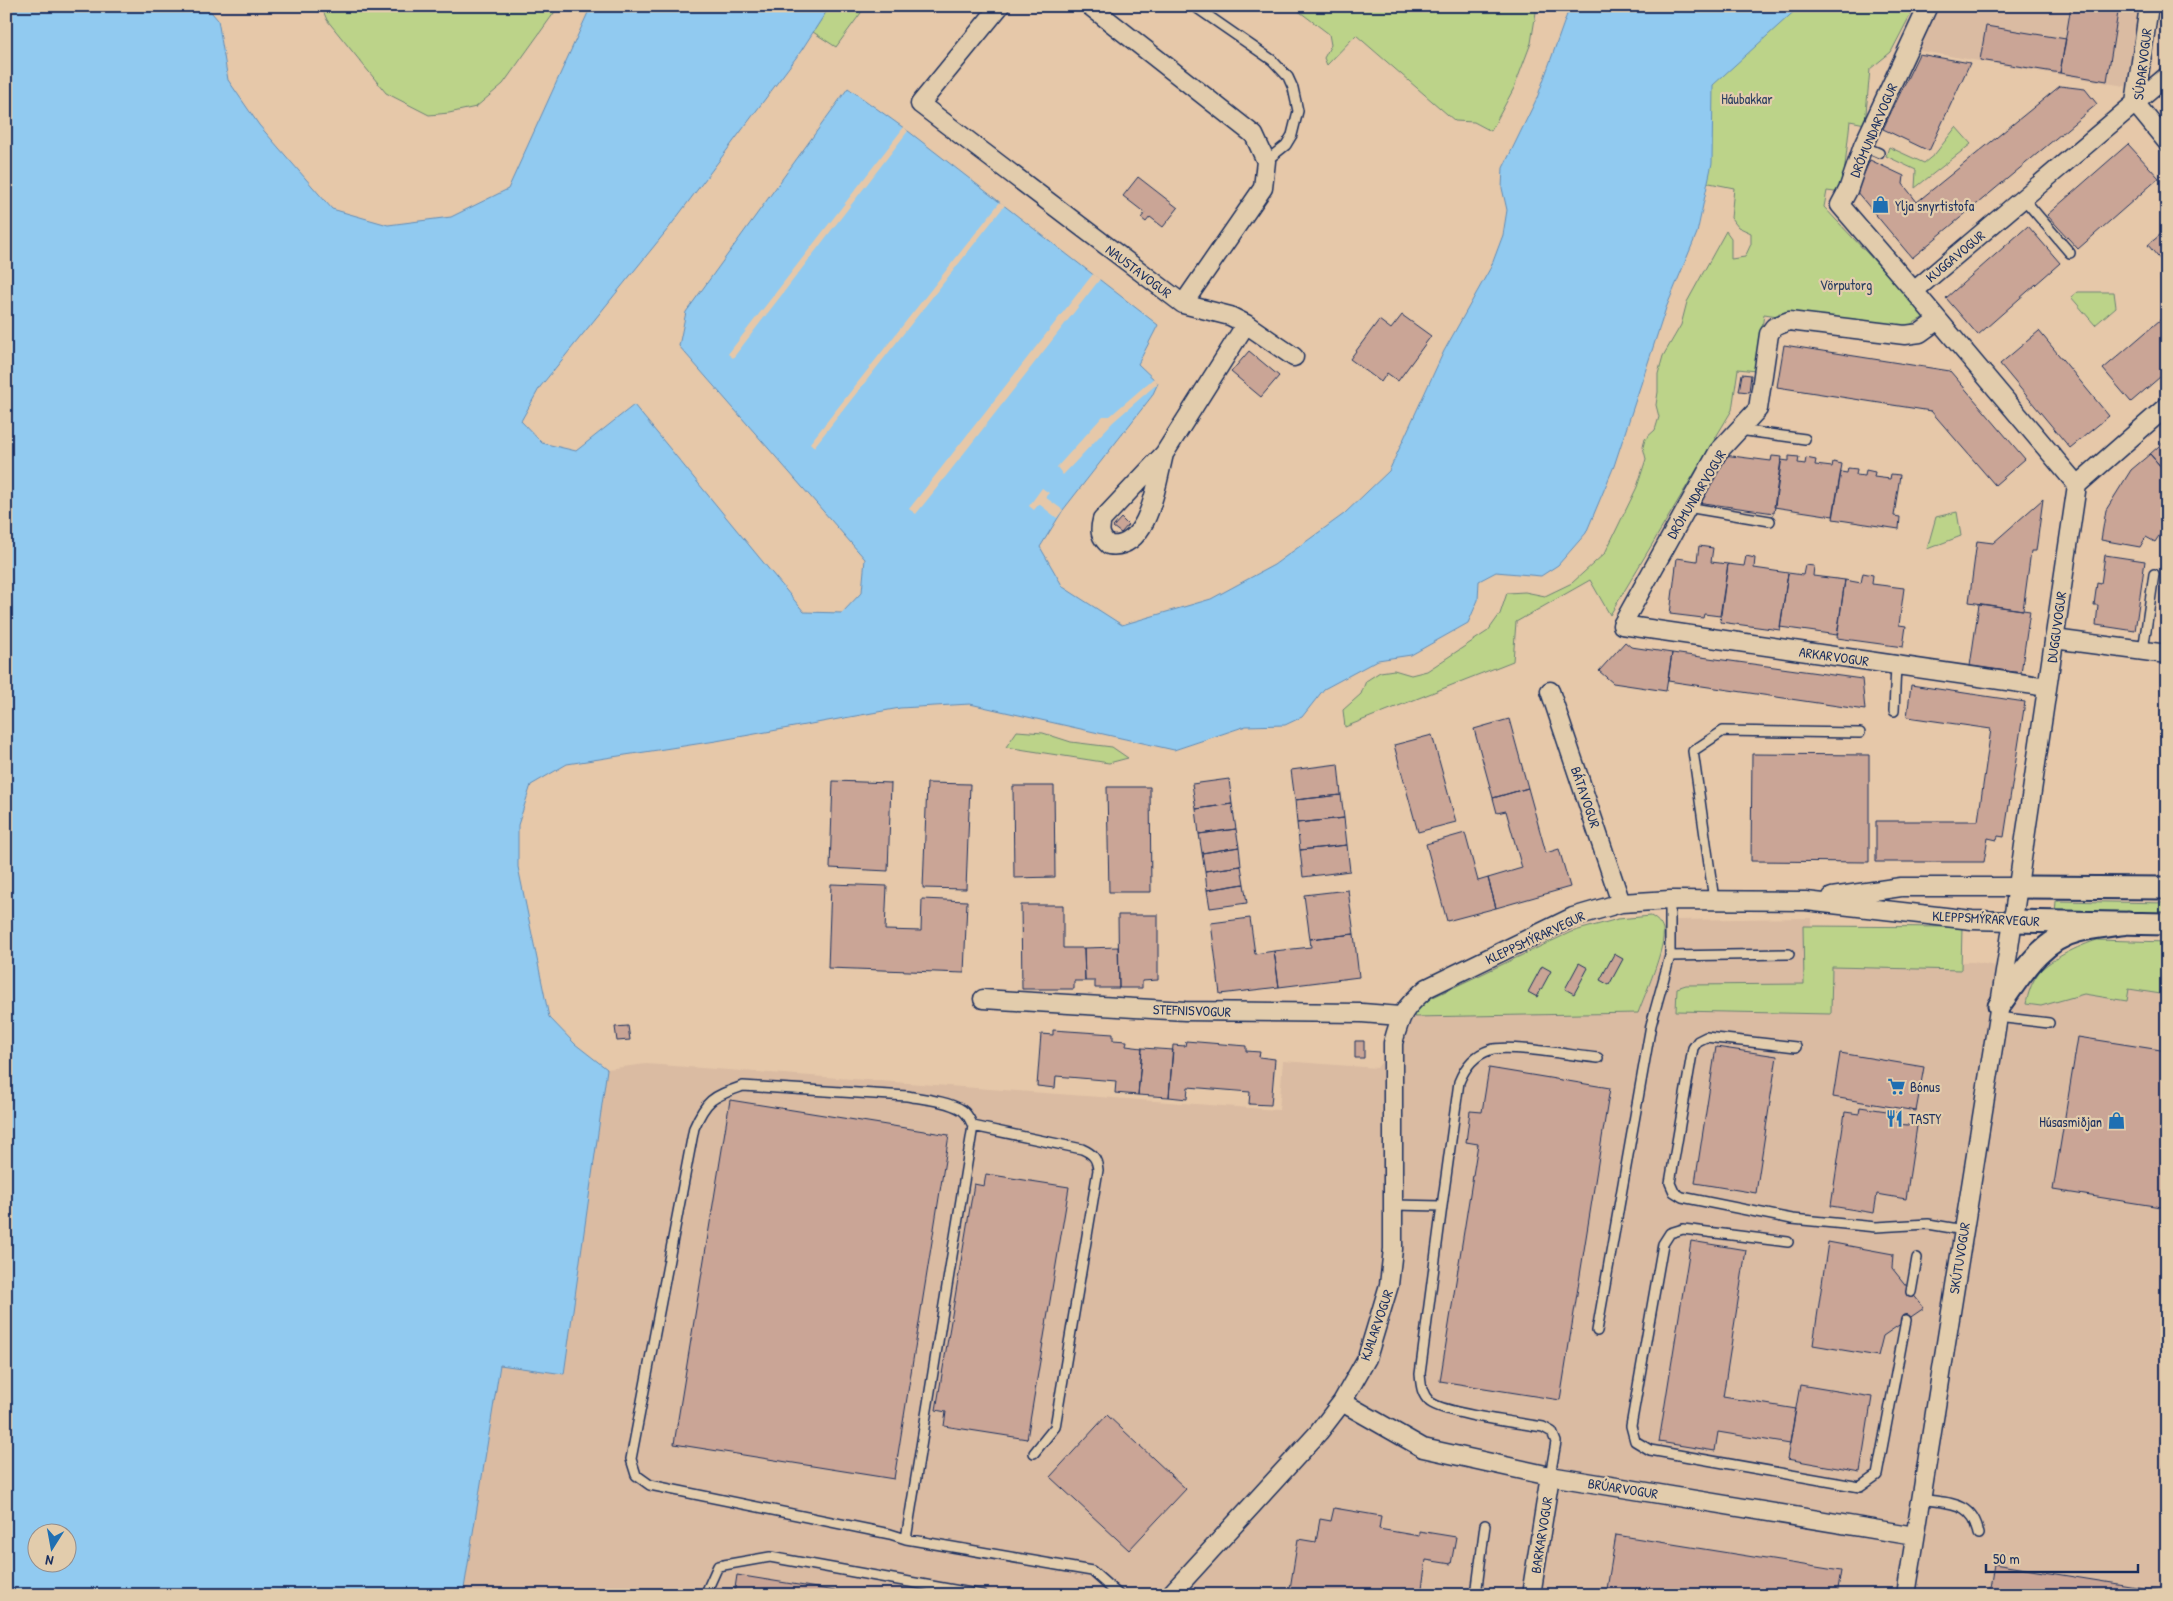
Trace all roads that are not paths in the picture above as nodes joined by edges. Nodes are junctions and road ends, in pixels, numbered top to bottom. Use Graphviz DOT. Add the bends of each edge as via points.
graph roads {
  1 [pos="1000,6"];
  2 [pos="1090,6"];
  3 [pos="1194,6"];
  4 [pos="1928,6"];
  5 [pos="2149,6"];
  6 [pos="2167,76"];
  7 [pos="2134,103"];
  8 [pos="2167,142"];
  9 [pos="1266,161"];
  10 [pos="2023,198"];
  11 [pos="2070,253"];
  12 [pos="1914,291"];
  13 [pos="1183,304"];
  14 [pos="1938,320"];
  15 [pos="1246,324"];
  16 [pos="1294,357"];
  17 [pos="2167,406"];
  18 [pos="1739,430"];
  19 [pos="1805,439"];
  20 [pos="1164,454"];
  21 [pos="2077,485"];
  22 [pos="1687,507"];
  23 [pos="1770,521"];
  24 [pos="2154,574"];
  25 [pos="1622,625"];
  26 [pos="2054,639"];
  27 [pos="2143,651"];
  28 [pos="2167,654"];
  29 [pos="1896,665"];
  30 [pos="2047,687"];
  31 [pos="1550,691"];
  32 [pos="1894,712"];
  33 [pos="1860,733"];
  34 [pos="2018,887"];
  35 [pos="2167,888"];
  36 [pos="1670,900"];
  37 [pos="1714,900"];
  38 [pos="1806,901"];
  39 [pos="1622,903"];
  40 [pos="2013,921"];
  41 [pos="2128,923"];
  42 [pos="2167,924"];
  43 [pos="1789,954"];
  44 [pos="1670,956"];
  45 [pos="984,999"];
  46 [pos="1998,1012"];
  47 [pos="1400,1016"];
  48 [pos="2049,1023"];
  49 [pos="1796,1048"];
  50 [pos="1598,1058"];
  51 [pos="973,1126"];
  52 [pos="1394,1205"];
  53 [pos="1442,1206"];
  54 [pos="1964,1230"];
  55 [pos="1788,1242"];
  56 [pos="1917,1258"];
  57 [pos="1911,1292"];
  58 [pos="1906,1320"];
  59 [pos="1597,1331"];
  60 [pos="1342,1402"];
  61 [pos="1034,1453"];
  62 [pos="1550,1476"];
  63 [pos="1921,1499"];
  64 [pos="1484,1525"];
  65 [pos="1979,1534"];
  66 [pos="1915,1536"];
  67 [pos="906,1539"];
  68 [pos="705,1595"];
  69 [pos="982,1595"];
  70 [pos="1119,1595"];
  71 [pos="1170,1595"];
  72 [pos="1476,1595"];
  73 [pos="1531,1595"];
  74 [pos="1906,1595"];
  1 -- 13 [label="street, NAUSTAVOGUR" via="920,104"];
  2 -- 9 [label="street" via="1254,135"];
  3 -- 9 [label="lane" via="1272,60 1294,88 1298,111 1292,135 1286,145"];
  4 -- 12 [label="street, DRÓMUNDARVOGUR" via="1871,150 1840,205"];
  5 -- 7 [label="street, SÚÐARVOGUR"];
  6 -- 7 [label="street, KUGGAVOGUR"];
  7 -- 8 [label="street, SÚÐARVOGUR"];
  7 -- 10 [label="street, KUGGAVOGUR"];
  9 -- 13 [label="street, NAUSTAVOGUR" via="1263,188"];
  10 -- 11 [label="lane"];
  10 -- 12 [label="street, KUGGAVOGUR"];
  12 -- 14 [label="street, KUGGAVOGUR"];
  13 -- 15 [label="street" via="1230,316"];
  14 -- 18 [label="street, DRÓMUNDARVOGUR" via="1920,333 1905,335 1789,321 1774,327 1769,334 1758,409"];
  14 -- 21 [label="street, KUGGAVOGUR"];
  15 -- 16 [label="street"];
  15 -- 20 [label="street"];
  17 -- 21 [label="street"];
  18 -- 19 [label="lane"];
  18 -- 22 [label="street, DRÓMUNDARVOGUR" via="1718,452"];
  20 -- 20 [label="street" via="1102,520 1102,539 1109,545 1124,544 1145,521"];
  21 -- 26 [label="street, DUGGUVOGUR"];
  22 -- 23 [label="lane"];
  22 -- 25 [label="street, DRÓMUNDARVOGUR"];
  24 -- 27 [label="lane"];
  25 -- 29 [label="street, ARKARVOGUR"];
  26 -- 27 [label="street"];
  26 -- 30 [label="street, DUGGUVOGUR"];
  27 -- 28 [label="street"];
  29 -- 30 [label="street, ARKARVOGUR"];
  29 -- 32 [label="lane"];
  30 -- 34 [label="street, DUGGUVOGUR"];
  31 -- 39 [label="street, BÁTAVOGUR"];
  33 -- 37 [label="lane" via="1722,731 1693,751"];
  34 -- 35 [label="street, KLEPPSMÝRARVEGUR"];
  34 -- 38 [label="street, KLEPPSMÝRARVEGUR" via="1901,887"];
  34 -- 40 [label="street"];
  36 -- 37 [label="street, KLEPPSMÝRARVEGUR"];
  36 -- 39 [label="street, KLEPPSMÝRARVEGUR"];
  36 -- 44 [label="lane"];
  37 -- 38 [label="street, KLEPPSMÝRARVEGUR"];
  38 -- 40 [label="street, KLEPPSMÝRARVEGUR"];
  39 -- 47 [label="street, KLEPPSMÝRARVEGUR" via="1573,917 1427,988"];
  40 -- 41 [label="street, KLEPPSMÝRARVEGUR"];
  40 -- 46 [label="street, SKÚTUVOGUR"];
  41 -- 42 [label="street, KLEPPSMÝRARVEGUR"];
  41 -- 46 [label="street" via="2077,931 2046,946"];
  43 -- 44 [label="lane"];
  44 -- 59 [label="lane" via="1650,1025"];
  45 -- 47 [label="street, STEFNISVOGUR" via="1184,1011"];
  46 -- 48 [label="lane"];
  46 -- 54 [label="street, SKÚTUVOGUR"];
  47 -- 52 [label="street, KJALARVOGUR" via="1393,1043"];
  49 -- 54 [label="lane" via="1706,1037 1692,1048 1670,1183 1674,1192 1682,1197 1792,1220 1876,1227 1928,1224"];
  50 -- 53 [label="lane" via="1499,1048 1482,1053 1468,1064 1459,1082"];
  51 -- 61 [label="lane" via="1082,1149 1092,1153 1097,1161 1055,1427"];
  51 -- 67 [label="lane"];
  51 -- 67 [label="lane" via="962,1110 907,1096 743,1086 720,1094 703,1107 694,1128 631,1459 636,1475 650,1485"];
  52 -- 53 [label="lane"];
  52 -- 60 [label="street, KJALARVOGUR" via="1390,1285 1367,1358"];
  53 -- 62 [label="lane" via="1420,1374 1421,1389 1430,1401 1446,1409 1543,1427 1552,1432 1556,1442"];
  54 -- 63 [label="street, SKÚTUVOGUR"];
  55 -- 58 [label="lane" via="1683,1229 1670,1233 1663,1244 1631,1426 1635,1441 1650,1450 1860,1487 1877,1475"];
  56 -- 57 [label="lane"];
  60 -- 62 [label="street, BRÚARVOGUR" via="1423,1448"];
  60 -- 71 [label="street, KJALARVOGUR" via="1319,1432"];
  62 -- 66 [label="street, BRÚARVOGUR"];
  62 -- 73 [label="street, BARKARVOGUR"];
  63 -- 65 [label="lane" via="1957,1504 1968,1509 1976,1520"];
  63 -- 66 [label="street, SKÚTUVOGUR"];
  64 -- 72 [label="lane"];
  66 -- 74 [label="street, SKÚTUVOGUR"];
  67 -- 70 [label="lane" via="1092,1571"];
  68 -- 69 [label="lane" via="718,1566 770,1557"];
}
